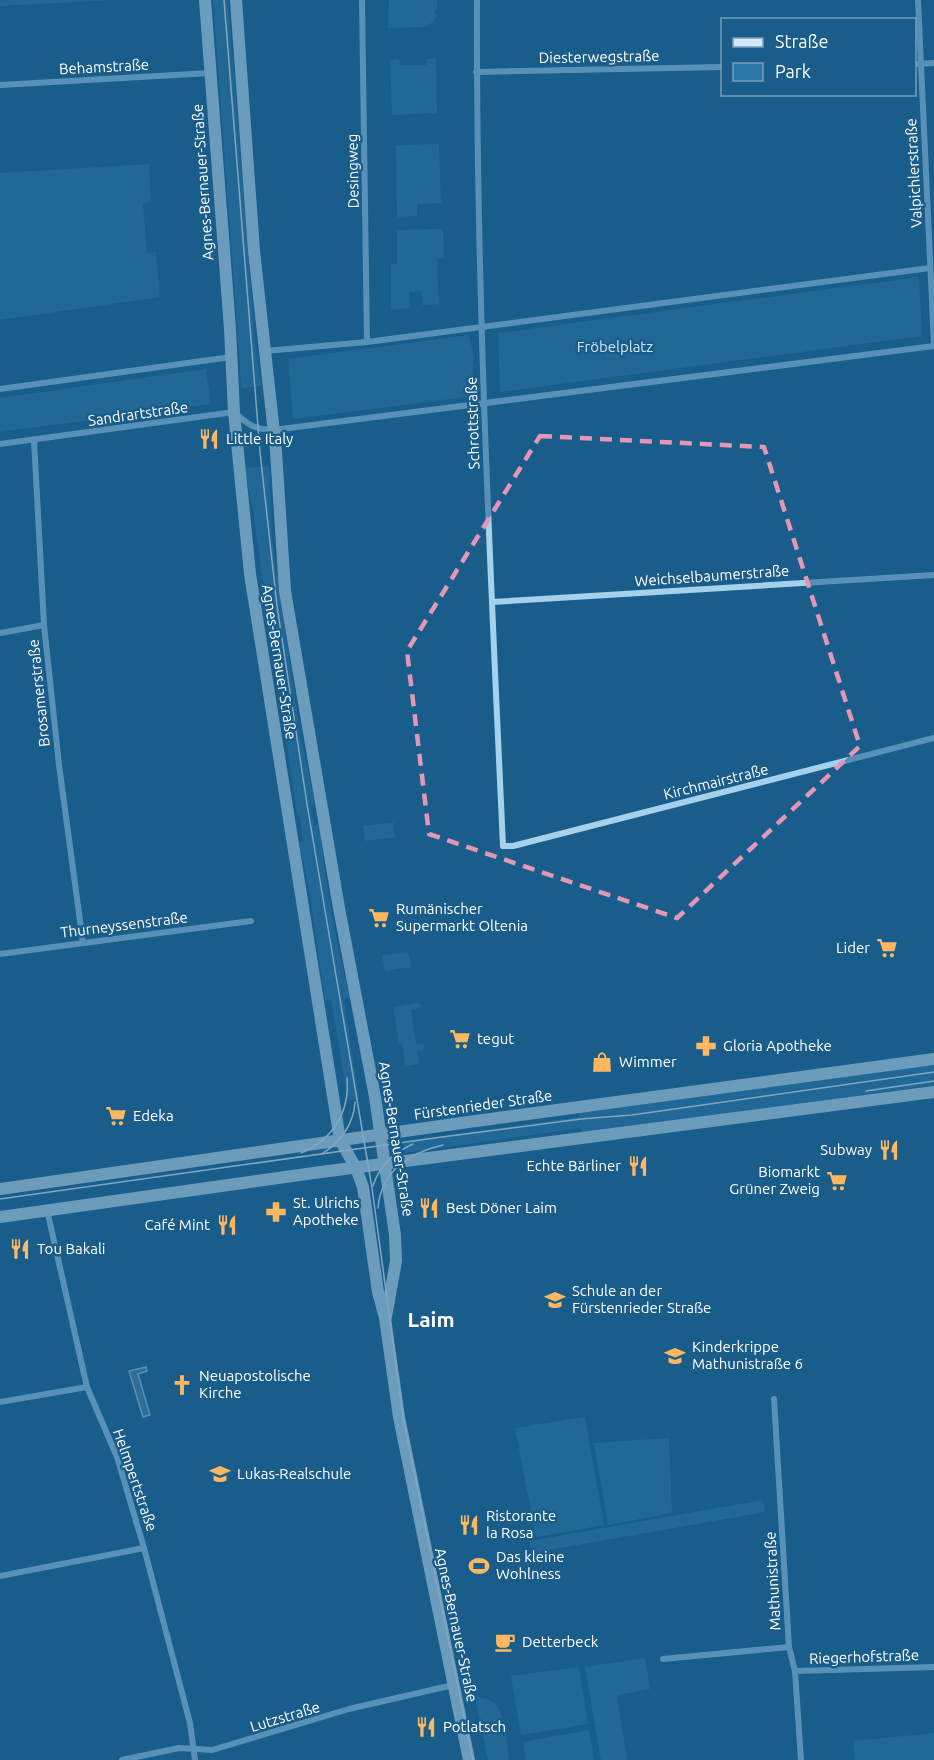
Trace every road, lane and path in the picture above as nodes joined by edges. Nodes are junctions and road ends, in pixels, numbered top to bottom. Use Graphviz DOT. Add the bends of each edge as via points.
graph roads {
  1 [pos="205,0"];
  2 [pos="236,0"];
  3 [pos="362,0"];
  4 [pos="477,0"];
  5 [pos="918,0"];
  6 [pos="934,63"];
  7 [pos="918,64"];
  8 [pos="721,67"];
  9 [pos="476,72"];
  10 [pos="210,73"];
  11 [pos="0,85"];
  12 [pos="930,268"];
  13 [pos="483,326"];
  14 [pos="367,342"];
  15 [pos="934,346"];
  16 [pos="265,351"];
  17 [pos="231,357"];
  18 [pos="0,389"];
  19 [pos="484,404"];
  20 [pos="234,412"];
  21 [pos="273,430"];
  22 [pos="34,440"];
  23 [pos="0,444"];
  24 [pos="934,574"];
  25 [pos="492,602"];
  26 [pos="44,626"];
  27 [pos="0,633"];
  28 [pos="934,738"];
  29 [pos="503,846"];
  30 [pos="251,921"];
  31 [pos="83,943"];
  32 [pos="0,954"];
  33 [pos="934,1059"];
  34 [pos="934,1092"];
  35 [pos="381,1135"];
  36 [pos="340,1140"];
  37 [pos="386,1165"];
  38 [pos="356,1168"];
  39 [pos="0,1189"];
  40 [pos="47,1210"];
  41 [pos="0,1217"];
  42 [pos="385,1318"];
  43 [pos="87,1387"];
  44 [pos="774,1399"];
  45 [pos="0,1402"];
  46 [pos="144,1548"];
  47 [pos="0,1576"];
  48 [pos="789,1647"];
  49 [pos="663,1659"];
  50 [pos="934,1667"];
  51 [pos="795,1671"];
  52 [pos="453,1685"];
  53 [pos="194,1749"];
  54 [pos="122,1760"];
  55 [pos="195,1760"];
  56 [pos="469,1760"];
  57 [pos="801,1760"];
  1 -- 10 [label="main road, Agnes-Bernauer-Straße"];
  2 -- 16 [label="main road, Agnes-Bernauer-Straße"];
  3 -- 14 [label="street, Desingweg"];
  4 -- 9 [label="street, Schrottstraße"];
  5 -- 7 [label="street, Valpichlerstraße"];
  6 -- 7 [label="street"];
  7 -- 12 [label="street, Valpichlerstraße"];
  8 -- 9 [label="street, Diesterwegstraße"];
  9 -- 13 [label="street, Schrottstraße"];
  10 -- 11 [label="street, Behamstraße"];
  10 -- 17 [label="main road, Agnes-Bernauer-Straße"];
  12 -- 13 [label="street"];
  12 -- 15 [label="street, Valpichlerstraße"];
  13 -- 14 [label="street"];
  13 -- 19 [label="street, Schrottstraße"];
  14 -- 16 [label="street"];
  15 -- 19 [label="street"];
  16 -- 21 [label="main road, Agnes-Bernauer-Straße"];
  17 -- 18 [label="street"];
  17 -- 20 [label="main road, Agnes-Bernauer-Straße"];
  19 -- 21 [label="street"];
  19 -- 25 [label="street, Schrottstraße"];
  20 -- 21 [label="street" via="250,426"];
  20 -- 22 [label="street, Sandrartstraße"];
  20 -- 36 [label="main road, Agnes-Bernauer-Straße" via="250,574"];
  21 -- 35 [label="main road, Agnes-Bernauer-Straße" via="285,591"];
  22 -- 23 [label="street, Sandrartstraße"];
  22 -- 26 [label="street, Brosamerstraße"];
  24 -- 25 [label="street, Weichselbaumerstraße"];
  25 -- 29 [label="street, Schrottstraße"];
  26 -- 27 [label="street"];
  26 -- 31 [label="street, Brosamerstraße"];
  28 -- 29 [label="street, Kirchmairstraße"];
  30 -- 31 [label="street, Thurneyssenstraße"];
  31 -- 32 [label="street, Thurneyssenstraße"];
  33 -- 35 [label="main road, Fürstenrieder Straße"];
  34 -- 37 [label="main road"];
  35 -- 36 [label="main road, Fürstenrieder Straße"];
  35 -- 37 [label="main road, Agnes-Bernauer-Straße"];
  36 -- 38 [label="main road, Agnes-Bernauer-Straße"];
  36 -- 39 [label="main road, Fürstenrieder Straße"];
  37 -- 38 [label="main road"];
  37 -- 42 [label="main road, Agnes-Bernauer-Straße" via="396,1261"];
  38 -- 40 [label="main road"];
  38 -- 42 [label="main road, Agnes-Bernauer-Straße" via="363,1187"];
  40 -- 41 [label="main road"];
  40 -- 43 [label="street, Helmpertstraße"];
  42 -- 52 [label="main road, Agnes-Bernauer-Straße" via="399,1418"];
  43 -- 45 [label="street"];
  43 -- 46 [label="street, Helmpertstraße" via="117,1457"];
  44 -- 48 [label="street, Mathunistraße"];
  46 -- 47 [label="street"];
  46 -- 53 [label="street, Helmpertstraße"];
  48 -- 49 [label="street"];
  48 -- 51 [label="street, Mathunistraße"];
  50 -- 51 [label="street, Riegerhofstraße"];
  51 -- 57 [label="street, Mathunistraße"];
  52 -- 53 [label="street, Lutzstraße" via="349,1709 212,1750"];
  52 -- 56 [label="main road, Agnes-Bernauer-Straße"];
  53 -- 54 [label="street, Lutzstraße" via="179,1748"];
  53 -- 55 [label="street, Helmpertstraße"];
}
